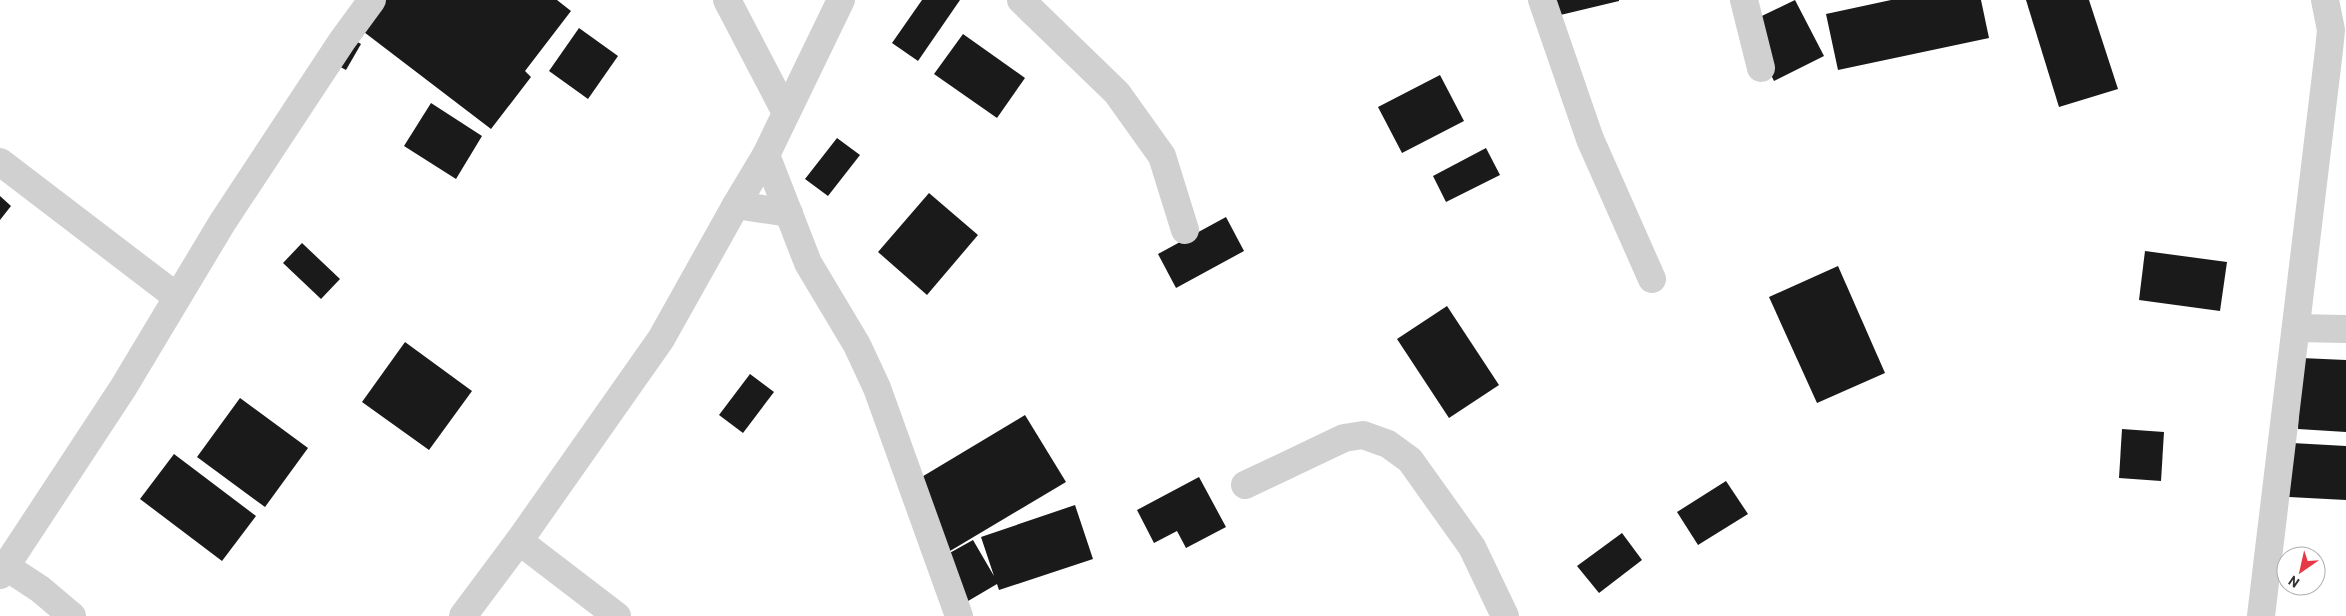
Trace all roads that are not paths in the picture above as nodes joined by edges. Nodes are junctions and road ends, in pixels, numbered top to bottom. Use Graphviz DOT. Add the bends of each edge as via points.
graph roads {
  1 [pos="727,0"];
  2 [pos="842,0"];
  3 [pos="1021,0"];
  4 [pos="1542,0"];
  5 [pos="1744,0"];
  6 [pos="2325,0"];
  7 [pos="361,4"];
  8 [pos="1761,68"];
  9 [pos="786,113"];
  10 [pos="766,155"];
  11 [pos="0,162"];
  12 [pos="736,205"];
  13 [pos="789,213"];
  14 [pos="1185,230"];
  15 [pos="1652,279"];
  16 [pos="177,297"];
  17 [pos="2297,328"];
  18 [pos="2346,329"];
  19 [pos="1245,484"];
  20 [pos="519,541"];
  21 [pos="5,556"];
  22 [pos="72,616"];
  23 [pos="463,616"];
  24 [pos="617,616"];
  25 [pos="959,616"];
  26 [pos="1505,616"];
  27 [pos="2261,616"];
  1 -- 9 [label="street"];
  2 -- 9 [label="street"];
  3 -- 14 [label="street" via="1117,93 1151,140 1162,156"];
  4 -- 15 [label="street" via="1590,139"];
  5 -- 8 [label="street"];
  6 -- 17 [label="street" via="2331,30"];
  7 -- 16 [label="street"];
  9 -- 10 [label="street"];
  10 -- 12 [label="street"];
  10 -- 13 [label="street"];
  11 -- 16 [label="street"];
  12 -- 13 [label="street"];
  12 -- 20 [label="street" via="661,339"];
  13 -- 25 [label="street" via="808,262 858,345 877,388"];
  16 -- 21 [label="street" via="123,388"];
  17 -- 18 [label="street"];
  17 -- 27 [label="street"];
  19 -- 26 [label="street" via="1344,438 1364,434 1388,444 1410,460 1472,547"];
  20 -- 23 [label="street"];
  20 -- 24 [label="street"];
  21 -- 22 [label="street"];
}
